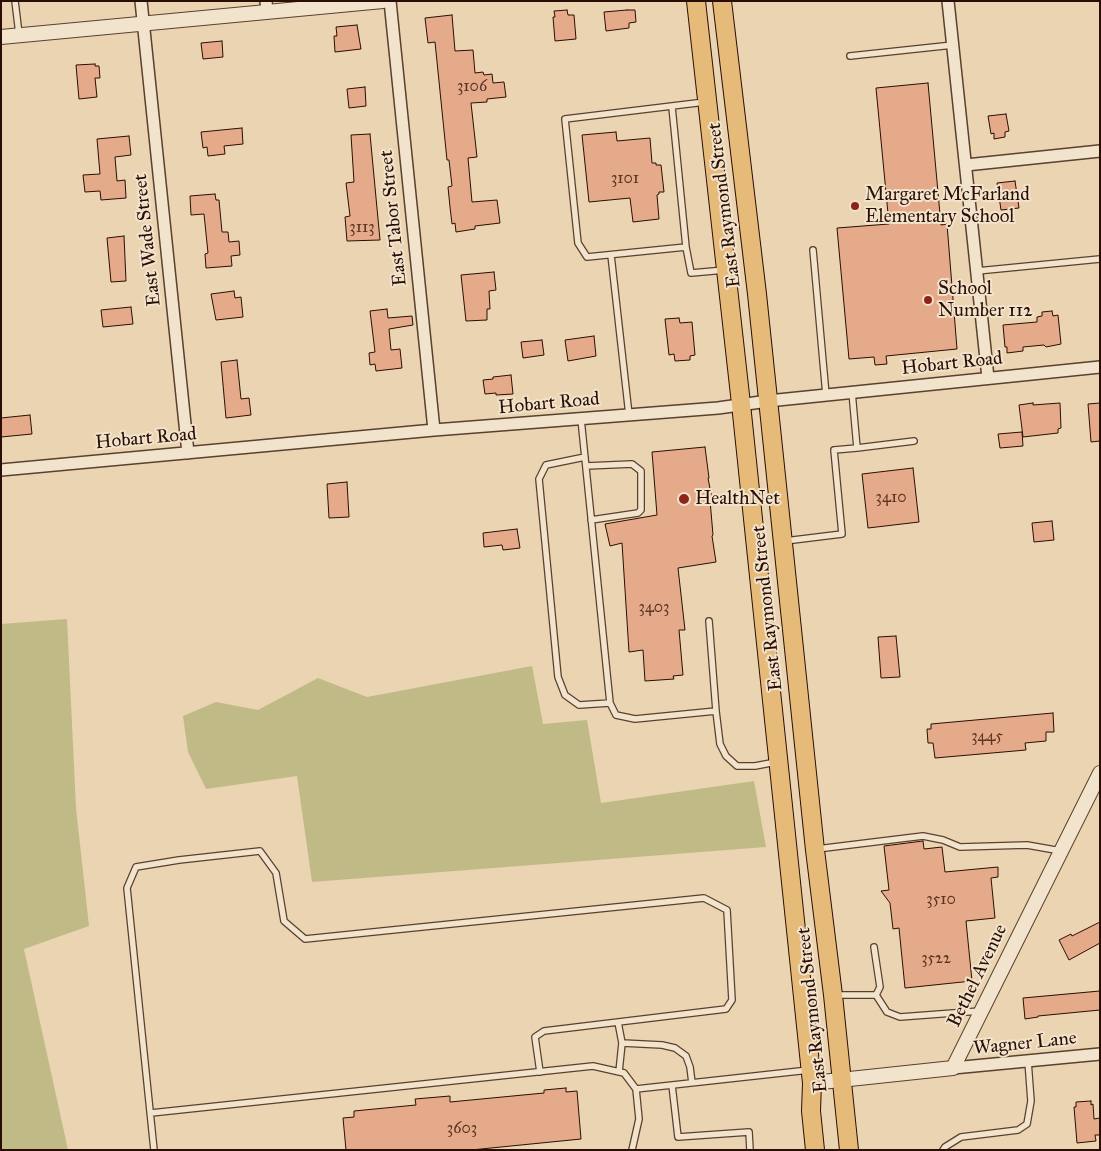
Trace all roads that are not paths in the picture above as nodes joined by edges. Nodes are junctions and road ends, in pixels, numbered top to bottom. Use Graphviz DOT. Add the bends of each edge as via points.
graph roads {
  1 [pos="15,1"];
  2 [pos="141,1"];
  3 [pos="383,1"];
  4 [pos="390,1"];
  5 [pos="696,1"];
  6 [pos="722,1"];
  7 [pos="948,1"];
  8 [pos="266,6"];
  9 [pos="143,23"];
  10 [pos="19,35"];
  11 [pos="1,36"];
  12 [pos="953,45"];
  13 [pos="850,56"];
  14 [pos="708,102"];
  15 [pos="672,107"];
  16 [pos="1100,151"];
  17 [pos="966,165"];
  18 [pos="686,247"];
  19 [pos="813,250"];
  20 [pos="612,255"];
  21 [pos="1100,259"];
  22 [pos="727,270"];
  23 [pos="977,271"];
  24 [pos="1100,367"];
  25 [pos="988,378"];
  26 [pos="852,392"];
  27 [pos="826,395"];
  28 [pos="768,401"];
  29 [pos="741,404"];
  30 [pos="630,415"];
  31 [pos="581,419"];
  32 [pos="434,430"];
  33 [pos="914,441"];
  34 [pos="857,448"];
  35 [pos="188,453"];
  36 [pos="585,457"];
  37 [pos="586,466"];
  38 [pos="1,470"];
  39 [pos="591,520"];
  40 [pos="783,542"];
  41 [pos="708,621"];
  42 [pos="610,703"];
  43 [pos="716,711"];
  44 [pos="778,762"];
  45 [pos="1100,773"];
  46 [pos="815,850"];
  47 [pos="1061,851"];
  48 [pos="874,946"];
  49 [pos="833,995"];
  50 [pos="876,995"];
  51 [pos="982,1011"];
  52 [pos="618,1022"];
  53 [pos="622,1043"];
  54 [pos="1100,1054"];
  55 [pos="1028,1061"];
  56 [pos="953,1068"];
  57 [pos="540,1072"];
  58 [pos="619,1072"];
  59 [pos="811,1076"];
  60 [pos="842,1079"];
  61 [pos="692,1083"];
  62 [pos="672,1085"];
  63 [pos="636,1089"];
  64 [pos="151,1113"];
  65 [pos="154,1150"];
  66 [pos="632,1150"];
  67 [pos="750,1150"];
  68 [pos="815,1150"];
  69 [pos="849,1150"];
  70 [pos="943,1150"];
  1 -- 10 [label="lane"];
  2 -- 9 [label="street, East Wade Street"];
  3 -- 8 [label="street"];
  4 -- 32 [label="street, East Tabor Street"];
  5 -- 14 [label="main road, East Raymond Street"];
  6 -- 28 [label="main road, East Raymond Street"];
  7 -- 12 [label="street"];
  8 -- 9 [label="street"];
  9 -- 10 [label="street"];
  9 -- 35 [label="street, East Wade Street"];
  10 -- 11 [label="street"];
  12 -- 13 [label="lane"];
  12 -- 17 [label="street"];
  14 -- 15 [label="lane"];
  14 -- 22 [label="main road, East Raymond Street"];
  15 -- 18 [label="lane"];
  15 -- 20 [label="lane" via="565,119 578,243 588,257"];
  16 -- 17 [label="street"];
  17 -- 23 [label="street"];
  18 -- 20 [label="lane"];
  18 -- 22 [label="lane" via="690,273"];
  19 -- 27 [label="lane"];
  20 -- 30 [label="lane"];
  21 -- 23 [label="lane"];
  22 -- 29 [label="main road, East Raymond Street"];
  23 -- 25 [label="street"];
  24 -- 25 [label="street, Hobart Road"];
  25 -- 26 [label="street, Hobart Road"];
  26 -- 27 [label="street, Hobart Road"];
  26 -- 34 [label="lane"];
  27 -- 28 [label="street, Hobart Road"];
  28 -- 29 [label="street, Hobart Road"];
  28 -- 40 [label="main road, East Raymond Street"];
  29 -- 30 [label="street, Hobart Road"];
  29 -- 44 [label="main road, East Raymond Street"];
  30 -- 31 [label="street, Hobart Road"];
  31 -- 32 [label="street, Hobart Road"];
  31 -- 36 [label="lane"];
  32 -- 35 [label="street, Hobart Road"];
  33 -- 34 [label="lane"];
  34 -- 40 [label="lane" via="834,450 842,534"];
  35 -- 38 [label="street, Hobart Road"];
  36 -- 37 [label="lane"];
  36 -- 42 [label="lane" via="546,465 539,480 558,677 565,696 579,705"];
  37 -- 39 [label="lane"];
  37 -- 39 [label="lane" via="632,464 641,471 641,510 638,513"];
  39 -- 42 [label="lane"];
  40 -- 46 [label="main road, East Raymond Street"];
  41 -- 43 [label="lane"];
  42 -- 43 [label="lane" via="616,715 635,719"];
  43 -- 44 [label="lane" via="720,744 726,756 737,766"];
  44 -- 59 [label="main road, East Raymond Street"];
  45 -- 47 [label="street, Bethel Avenue"];
  46 -- 47 [label="lane" via="923,836 960,847 1027,844"];
  46 -- 49 [label="main road, East Raymond Street"];
  47 -- 51 [label="street, Bethel Avenue"];
  48 -- 50 [label="lane" via="880,987"];
  49 -- 50 [label="lane"];
  49 -- 60 [label="main road, East Raymond Street"];
  50 -- 51 [label="lane" via="887,1012 900,1017"];
  51 -- 56 [label="street, Bethel Avenue"];
  52 -- 53 [label="lane"];
  52 -- 57 [label="lane" via="544,1032 535,1038"];
  52 -- 64 [label="lane" via="726,1008 732,1000 728,910 704,898 305,939 284,921 276,873 260,850 136,867 127,888"];
  53 -- 58 [label="lane"];
  53 -- 61 [label="lane" via="675,1048 686,1056"];
  54 -- 55 [label="street, Wagner Lane"];
  55 -- 56 [label="street, Wagner Lane"];
  55 -- 70 [label="lane" via="1031,1100 1027,1124 1018,1130 961,1137"];
  56 -- 60 [label="street"];
  57 -- 58 [label="lane" via="593,1066"];
  57 -- 64 [label="lane"];
  58 -- 63 [label="lane" via="624,1073"];
  59 -- 60 [label="street"];
  59 -- 61 [label="lane"];
  59 -- 68 [label="main road, East Raymond Street" via="810,1111"];
  60 -- 69 [label="main road, East Raymond Street"];
  61 -- 62 [label="lane"];
  62 -- 63 [label="lane"];
  62 -- 67 [label="lane" via="678,1137 748,1132"];
  63 -- 66 [label="lane" via="639,1119"];
  64 -- 65 [label="lane"];
}
